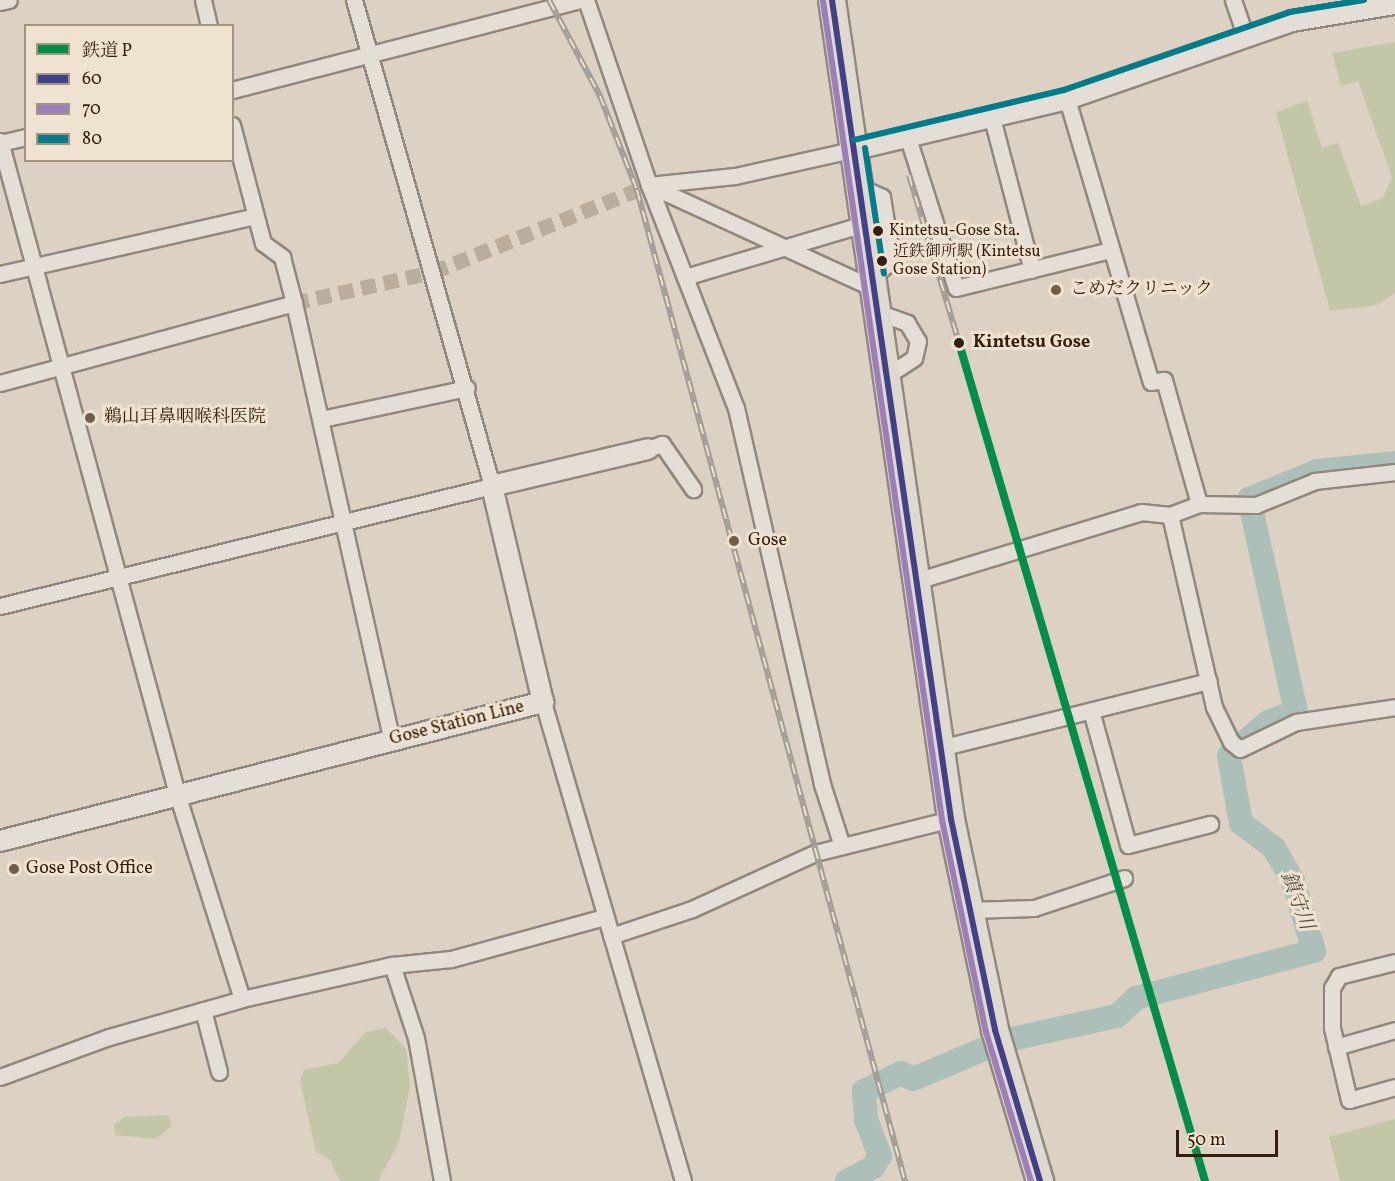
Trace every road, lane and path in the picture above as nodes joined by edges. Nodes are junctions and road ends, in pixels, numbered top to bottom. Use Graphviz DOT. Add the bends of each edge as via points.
graph roads {
  1 [pos="9,0"];
  2 [pos="203,0"];
  3 [pos="354,0"];
  4 [pos="580,0"];
  5 [pos="586,0"];
  6 [pos="831,0"];
  7 [pos="1233,0"];
  8 [pos="0,2"];
  9 [pos="1395,4"];
  10 [pos="209,24"];
  11 [pos="1245,34"];
  12 [pos="370,55"];
  13 [pos="234,89"];
  14 [pos="1067,99"];
  15 [pos="992,118"];
  16 [pos="234,133"];
  17 [pos="24,137"];
  18 [pos="908,138"];
  19 [pos="0,142"];
  20 [pos="856,149"];
  21 [pos="649,185"];
  22 [pos="862,188"];
  23 [pos="255,216"];
  24 [pos="867,223"];
  25 [pos="783,247"];
  26 [pos="1111,250"];
  27 [pos="33,266"];
  28 [pos="1032,270"];
  29 [pos="0,274"];
  30 [pos="685,277"];
  31 [pos="877,293"];
  32 [pos="294,303"];
  33 [pos="59,370"];
  34 [pos="0,383"];
  35 [pos="467,388"];
  36 [pos="321,419"];
  37 [pos="648,449"];
  38 [pos="1395,472"];
  39 [pos="492,486"];
  40 [pos="693,489"];
  41 [pos="1199,504"];
  42 [pos="1170,515"];
  43 [pos="345,518"];
  44 [pos="117,577"];
  45 [pos="916,581"];
  46 [pos="0,606"];
  47 [pos="1209,681"];
  48 [pos="543,702"];
  49 [pos="1395,707"];
  50 [pos="1092,714"];
  51 [pos="392,740"];
  52 [pos="940,748"];
  53 [pos="177,794"];
  54 [pos="951,819"];
  55 [pos="1210,824"];
  56 [pos="0,841"];
  57 [pos="842,846"];
  58 [pos="1124,878"];
  59 [pos="968,910"];
  60 [pos="605,917"];
  61 [pos="611,936"];
  62 [pos="1395,962"];
  63 [pos="392,965"];
  64 [pos="242,999"];
  65 [pos="203,1010"];
  66 [pos="1395,1030"];
  67 [pos="1336,1047"];
  68 [pos="219,1072"];
  69 [pos="0,1077"];
  70 [pos="1395,1087"];
  71 [pos="442,1181"];
  72 [pos="683,1181"];
  73 [pos="1040,1181"];
  1 -- 8 [label="street"];
  2 -- 10 [label="street"];
  3 -- 12 [label="street"];
  4 -- 12 [label="street"];
  5 -- 21 [label="street"];
  6 -- 20 [label="highway"];
  7 -- 11 [label="street"];
  9 -- 11 [label="main road"];
  11 -- 14 [label="main road"];
  12 -- 13 [label="street"];
  12 -- 35 [label="street"];
  14 -- 15 [label="main road"];
  14 -- 26 [label="street"];
  15 -- 18 [label="main road"];
  15 -- 28 [label="street"];
  16 -- 23 [label="street"];
  17 -- 19 [label="street"];
  18 -- 20 [label="main road"];
  18 -- 28 [label="street" via="956,288"];
  19 -- 27 [label="street"];
  20 -- 21 [label="street" via="735,176"];
  20 -- 22 [label="highway"];
  21 -- 25 [label="street"];
  21 -- 30 [label="street"];
  22 -- 24 [label="highway"];
  22 -- 31 [label="street" via="882,197 892,260"];
  23 -- 27 [label="street"];
  23 -- 32 [label="street" via="263,243 282,257"];
  24 -- 25 [label="street"];
  24 -- 31 [label="highway"];
  25 -- 30 [label="street"];
  25 -- 31 [label="street"];
  26 -- 28 [label="street"];
  26 -- 41 [label="street" via="1151,382 1164,380"];
  27 -- 29 [label="street"];
  27 -- 33 [label="street"];
  30 -- 57 [label="street" via="736,408 822,784"];
  31 -- 45 [label="highway"];
  32 -- 33 [label="street"];
  32 -- 36 [label="street"];
  33 -- 34 [label="street"];
  33 -- 44 [label="street"];
  35 -- 36 [label="street"];
  35 -- 39 [label="street"];
  36 -- 43 [label="street"];
  37 -- 39 [label="main road"];
  37 -- 40 [label="street" via="662,444"];
  38 -- 41 [label="street" via="1315,481 1256,504"];
  39 -- 43 [label="street"];
  39 -- 48 [label="main road, Gose Station Line"];
  41 -- 42 [label="street"];
  42 -- 45 [label="street" via="1141,512"];
  42 -- 47 [label="street"];
  43 -- 44 [label="street"];
  43 -- 51 [label="street"];
  44 -- 46 [label="street"];
  44 -- 53 [label="street"];
  45 -- 52 [label="highway"];
  47 -- 49 [label="street" via="1219,723 1240,749 1296,722"];
  47 -- 50 [label="street"];
  48 -- 51 [label="main road, Gose Station Line"];
  48 -- 60 [label="street"];
  50 -- 52 [label="street"];
  50 -- 55 [label="street" via="1128,845"];
  51 -- 53 [label="main road, Gose Station Line"];
  52 -- 54 [label="highway"];
  53 -- 56 [label="main road, Gose Station Line"];
  53 -- 64 [label="street"];
  54 -- 57 [label="street"];
  54 -- 59 [label="highway"];
  57 -- 61 [label="street" via="692,909"];
  58 -- 59 [label="street" via="1034,908"];
  59 -- 73 [label="highway" via="996,1030"];
  60 -- 61 [label="street"];
  60 -- 63 [label="street" via="451,959"];
  61 -- 72 [label="street"];
  62 -- 67 [label="street" via="1339,976 1332,988"];
  63 -- 64 [label="street"];
  63 -- 71 [label="street" via="416,1038"];
  64 -- 65 [label="street"];
  65 -- 68 [label="street"];
  65 -- 69 [label="street" via="109,1037"];
  66 -- 67 [label="street"];
  67 -- 70 [label="street" via="1349,1100"];
}
